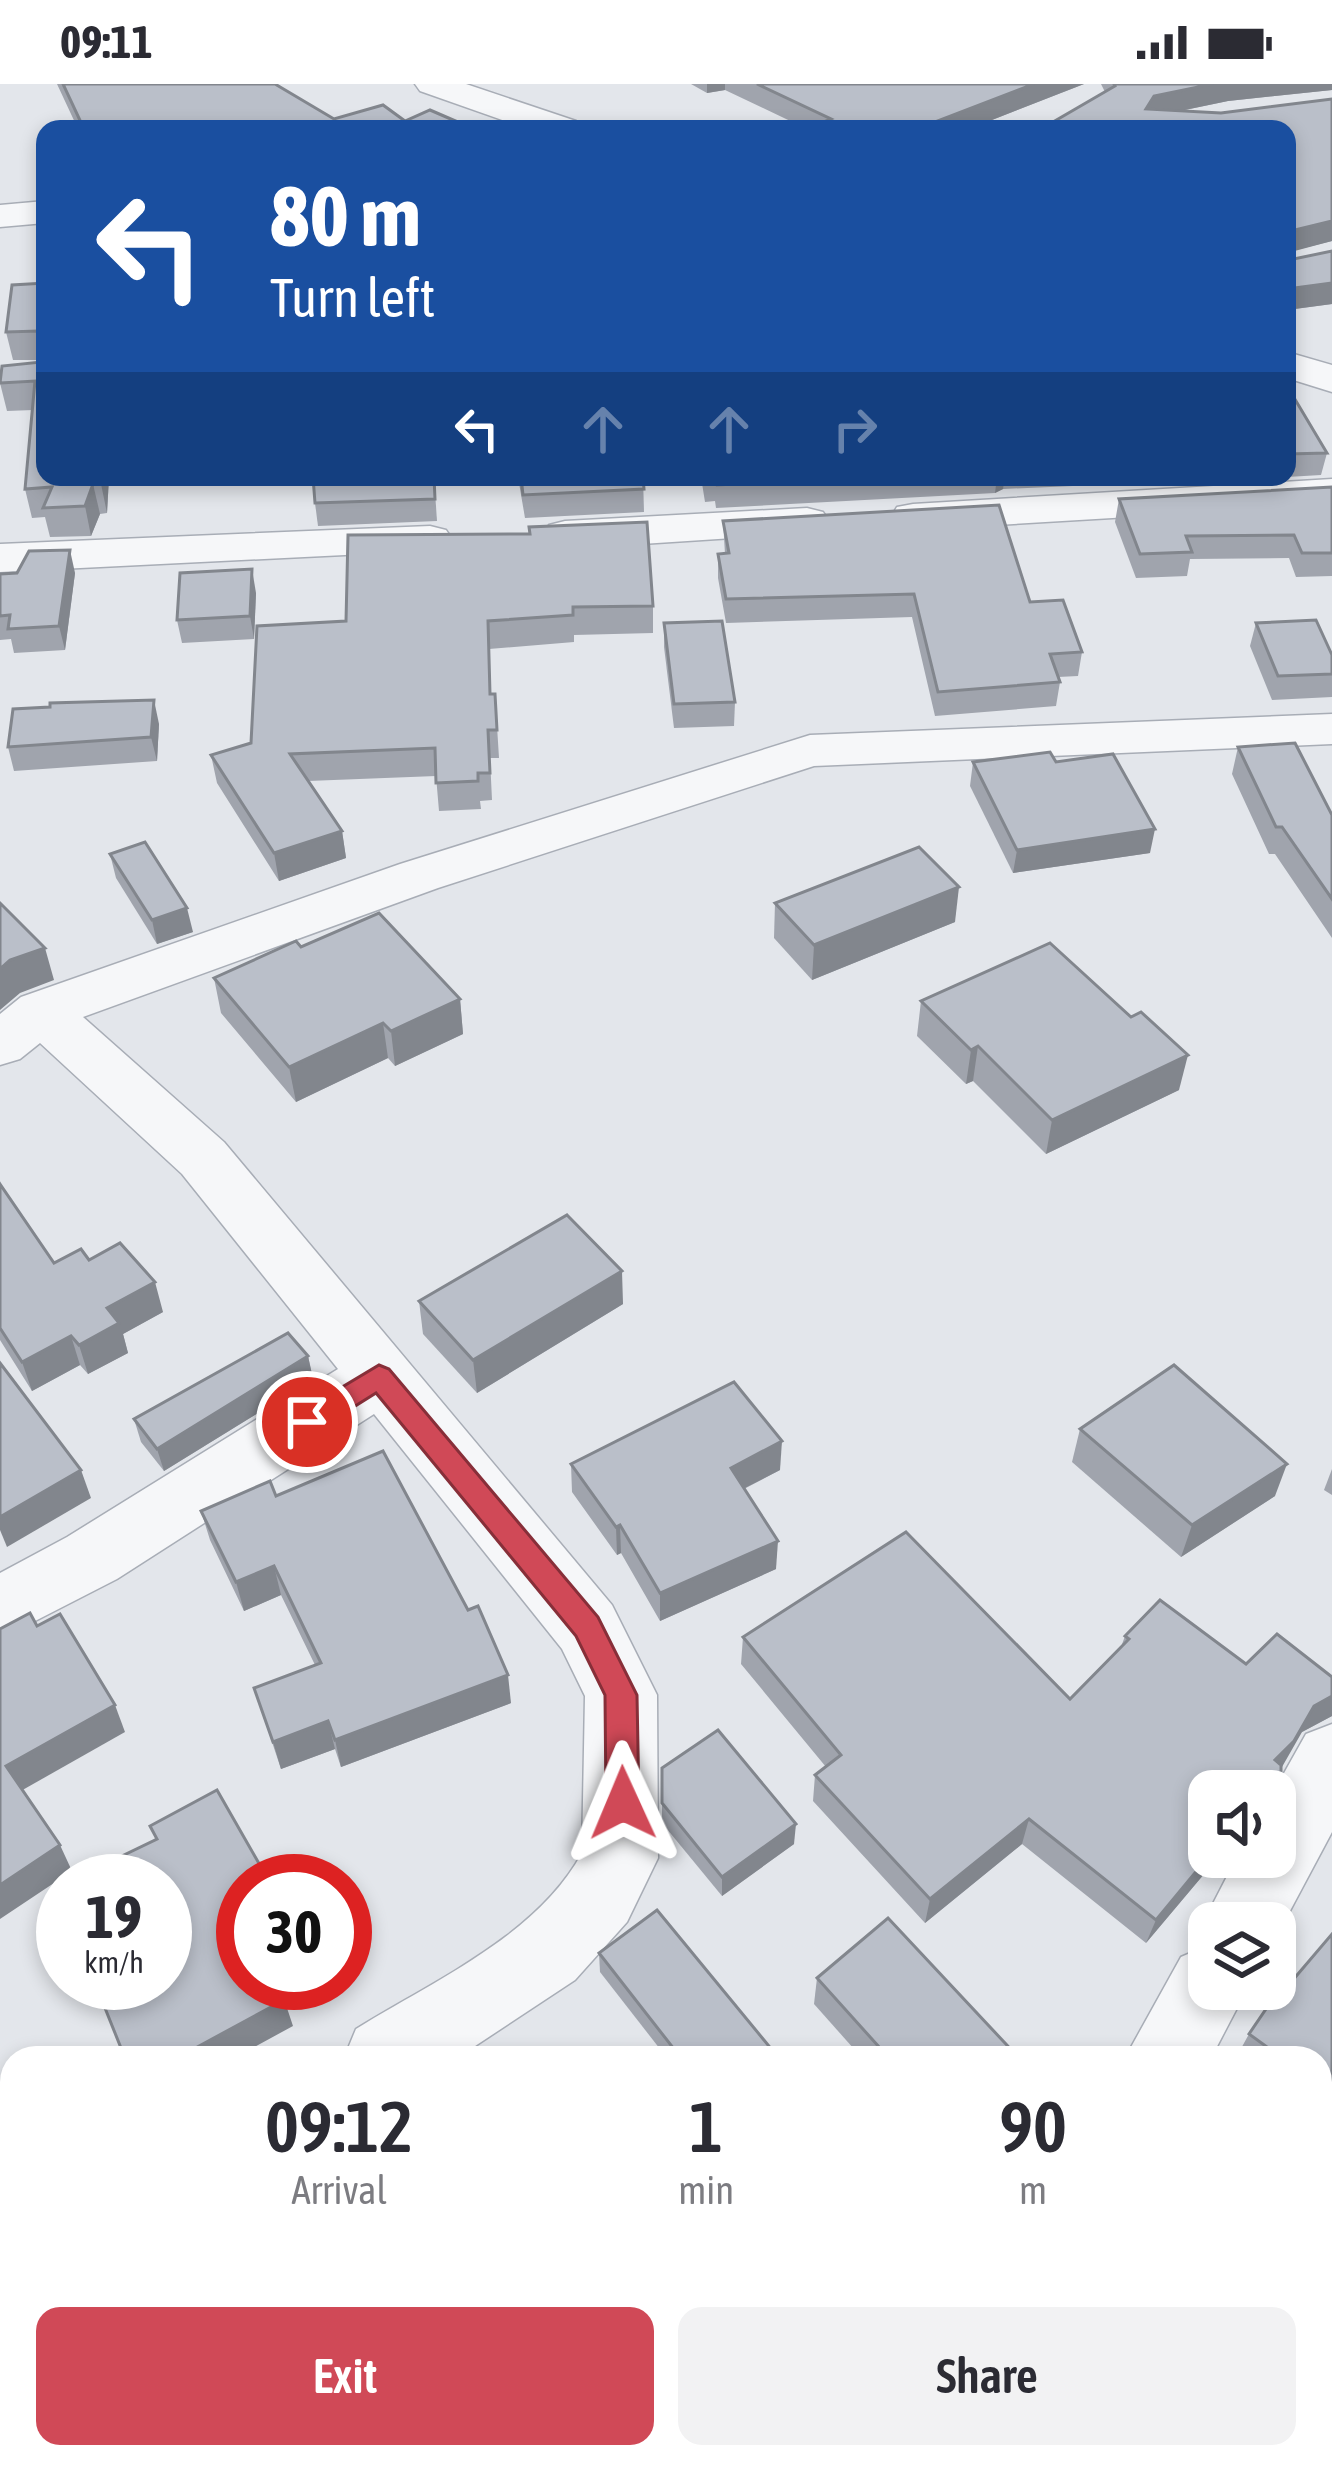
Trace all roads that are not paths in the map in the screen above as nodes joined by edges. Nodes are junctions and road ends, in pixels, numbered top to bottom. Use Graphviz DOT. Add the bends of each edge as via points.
graph roads {
  1 [pos="449,86"];
  2 [pos="539,120"];
  3 [pos="36,213"];
  4 [pos="0,216"];
  5 [pos="1296,367"];
  6 [pos="1332,379"];
  7 [pos="1332,492"];
  8 [pos="531,536"];
  9 [pos="462,539"];
  10 [pos="0,558"];
  11 [pos="1332,729"];
  12 [pos="21,1028"];
  13 [pos="379,1377"];
  14 [pos="0,1608"];
  15 [pos="1332,1758"];
  16 [pos="1253,1902"];
  17 [pos="1194,2010"];
  18 [pos="404,2046"];
  19 [pos="1173,2046"];
  1 -- 2 [label="street"];
  3 -- 4 [label="street"];
  5 -- 6 [label="street"];
  7 -- 8 [label="street"];
  9 -- 10 [label="street"];
  11 -- 12 [label="street" via="810,751 419,876"];
  12 -- 13 [label="street" via="203,1158"];
  13 -- 14 [label="street"];
  13 -- 18 [label="street" via="587,1627 621,1695 620,1858 600,1896 547,1953"];
  15 -- 16 [label="street"];
  17 -- 19 [label="street"];
}
